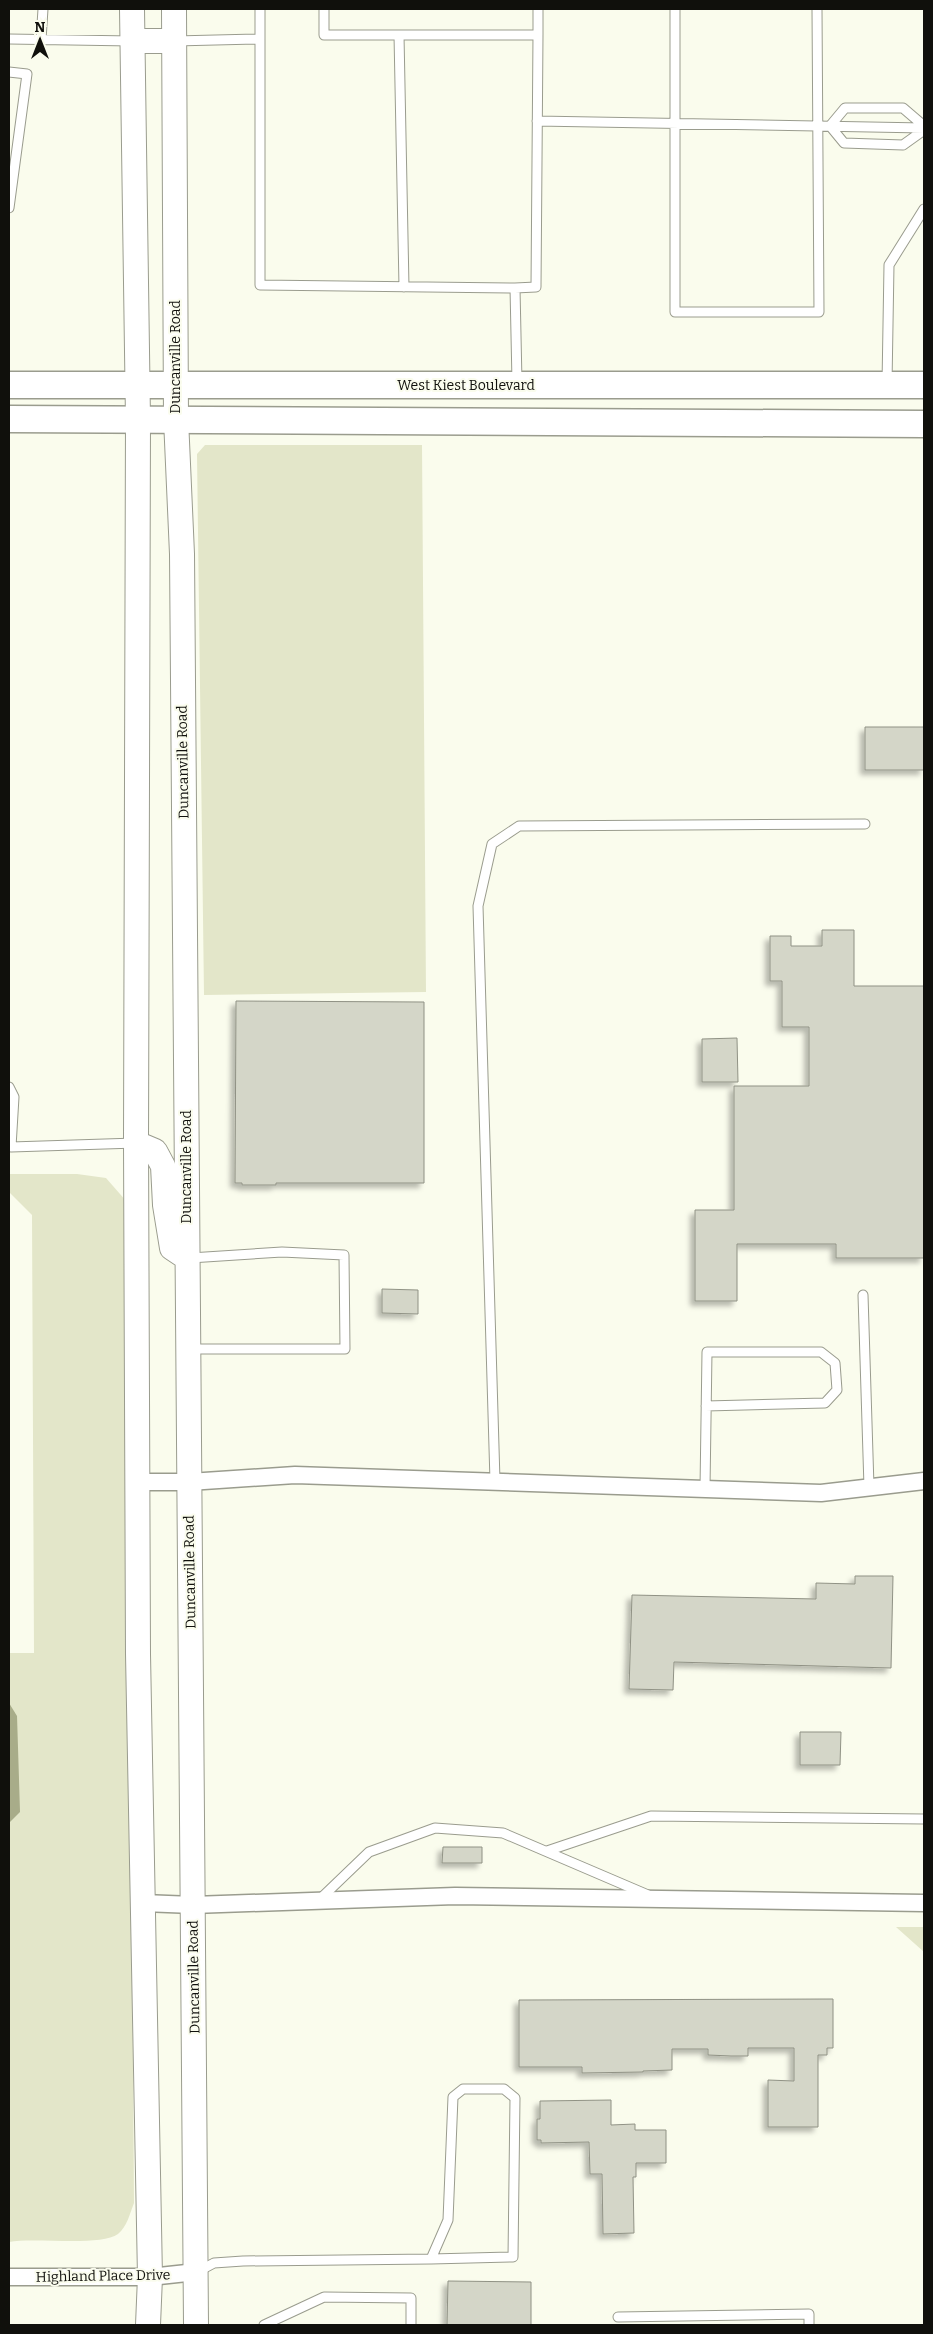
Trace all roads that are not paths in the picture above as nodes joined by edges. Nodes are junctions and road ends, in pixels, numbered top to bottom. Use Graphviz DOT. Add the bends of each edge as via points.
graph roads {
  1 [pos="43,9"];
  2 [pos="132,9"];
  3 [pos="174,9"];
  4 [pos="260,9"];
  5 [pos="324,9"];
  6 [pos="538,9"];
  7 [pos="675,9"];
  8 [pos="817,9"];
  9 [pos="399,35"];
  10 [pos="538,35"];
  11 [pos="9,39"];
  12 [pos="260,39"];
  13 [pos="41,40"];
  14 [pos="132,41"];
  15 [pos="174,41"];
  16 [pos="9,72"];
  17 [pos="537,121"];
  18 [pos="675,123"];
  19 [pos="817,126"];
  20 [pos="830,126"];
  21 [pos="924,128"];
  22 [pos="10,189"];
  23 [pos="9,208"];
  24 [pos="924,209"];
  25 [pos="404,287"];
  26 [pos="516,288"];
  27 [pos="175,384"];
  28 [pos="9,385"];
  29 [pos="138,385"];
  30 [pos="517,385"];
  31 [pos="877,385"];
  32 [pos="924,385"];
  33 [pos="9,419"];
  34 [pos="176,419"];
  35 [pos="138,420"];
  36 [pos="516,421"];
  37 [pos="868,424"];
  38 [pos="924,424"];
  39 [pos="865,824"];
  40 [pos="9,1087"];
  41 [pos="186,1138"];
  42 [pos="136,1143"];
  43 [pos="10,1147"];
  44 [pos="187,1258"];
  45 [pos="863,1295"];
  46 [pos="189,1349"];
  47 [pos="706,1406"];
  48 [pos="495,1481"];
  49 [pos="924,1481"];
  50 [pos="138,1482"];
  51 [pos="189,1482"];
  52 [pos="869,1487"];
  53 [pos="705,1488"];
  54 [pos="924,1819"];
  55 [pos="547,1851"];
  56 [pos="658,1899"];
  57 [pos="318,1901"];
  58 [pos="142,1903"];
  59 [pos="924,1903"];
  60 [pos="193,1905"];
  61 [pos="430,2259"];
  62 [pos="196,2272"];
  63 [pos="9,2277"];
  64 [pos="150,2277"];
  65 [pos="618,2317"];
  66 [pos="148,2325"];
  67 [pos="196,2325"];
  68 [pos="264,2325"];
  69 [pos="411,2325"];
  70 [pos="809,2325"];
  1 -- 13 [label="lane"];
  2 -- 14 [label="main road"];
  3 -- 15 [label="main road, Duncanville Road"];
  4 -- 12 [label="lane"];
  5 -- 9 [label="lane" via="324,35"];
  6 -- 10 [label="lane"];
  7 -- 18 [label="lane"];
  8 -- 19 [label="lane"];
  9 -- 10 [label="lane"];
  9 -- 25 [label="lane"];
  10 -- 17 [label="lane"];
  11 -- 13 [label="lane"];
  12 -- 15 [label="lane"];
  12 -- 25 [label="lane" via="260,285"];
  13 -- 14 [label="lane"];
  14 -- 15 [label="main road"];
  14 -- 29 [label="main road"];
  15 -- 27 [label="main road, Duncanville Road"];
  16 -- 22 [label="lane" via="28,74"];
  17 -- 18 [label="lane"];
  17 -- 26 [label="lane" via="536,287"];
  18 -- 19 [label="lane"];
  18 -- 19 [label="lane" via="675,312 818,312"];
  19 -- 20 [label="lane"];
  20 -- 21 [label="lane"];
  20 -- 21 [label="lane" via="844,143 903,145"];
  20 -- 21 [label="lane" via="845,108 904,108"];
  22 -- 23 [label="lane"];
  24 -- 31 [label="lane" via="889,265"];
  25 -- 26 [label="lane"];
  26 -- 30 [label="lane"];
  27 -- 29 [label="main road, West Kiest Boulevard"];
  27 -- 30 [label="main road, West Kiest Boulevard"];
  27 -- 34 [label="main road, Duncanville Road"];
  28 -- 29 [label="main road, West Kiest Boulevard"];
  29 -- 35 [label="main road"];
  30 -- 31 [label="main road, West Kiest Boulevard"];
  30 -- 36 [label="main road"];
  31 -- 32 [label="main road, West Kiest Boulevard"];
  31 -- 37 [label="main road"];
  33 -- 35 [label="main road"];
  34 -- 35 [label="main road"];
  34 -- 36 [label="main road"];
  34 -- 41 [label="main road, Duncanville Road" via="182,554"];
  35 -- 42 [label="main road"];
  36 -- 37 [label="main road"];
  37 -- 38 [label="main road"];
  39 -- 48 [label="lane" via="519,826 492,844 478,906"];
  40 -- 43 [label="lane" via="14,1097"];
  41 -- 42 [label="main road"];
  41 -- 44 [label="main road, Duncanville Road"];
  42 -- 43 [label="lane"];
  42 -- 44 [label="main road" via="154,1150 163,1166 172,1248"];
  42 -- 50 [label="main road"];
  44 -- 46 [label="main road, Duncanville Road"];
  44 -- 46 [label="lane" via="282,1252 344,1255 345,1349"];
  45 -- 52 [label="lane"];
  46 -- 51 [label="main road, Duncanville Road"];
  47 -- 47 [label="lane" via="707,1352 821,1352 835,1363 837,1390 825,1403"];
  47 -- 53 [label="lane"];
  48 -- 51 [label="street" via="295,1475"];
  48 -- 53 [label="street"];
  49 -- 52 [label="street"];
  50 -- 51 [label="street"];
  50 -- 58 [label="main road"];
  51 -- 60 [label="main road, Duncanville Road"];
  52 -- 53 [label="street" via="821,1493"];
  54 -- 55 [label="lane" via="651,1816"];
  55 -- 56 [label="lane"];
  55 -- 57 [label="lane" via="503,1833 435,1828 369,1852"];
  56 -- 57 [label="street" via="455,1896"];
  56 -- 59 [label="street"];
  57 -- 60 [label="street"];
  58 -- 60 [label="street"];
  58 -- 64 [label="main road"];
  60 -- 62 [label="main road, Duncanville Road"];
  61 -- 61 [label="lane" via="448,2220 453,2097 463,2089 504,2089 515,2098 513,2256"];
  61 -- 62 [label="lane" via="242,2261 214,2263"];
  62 -- 64 [label="street, Highland Place Drive"];
  62 -- 67 [label="main road, Duncanville Road"];
  63 -- 64 [label="street, Highland Place Drive"];
  64 -- 66 [label="main road"];
  65 -- 70 [label="lane" via="809,2314"];
  68 -- 69 [label="lane" via="324,2297 411,2298"];
}
